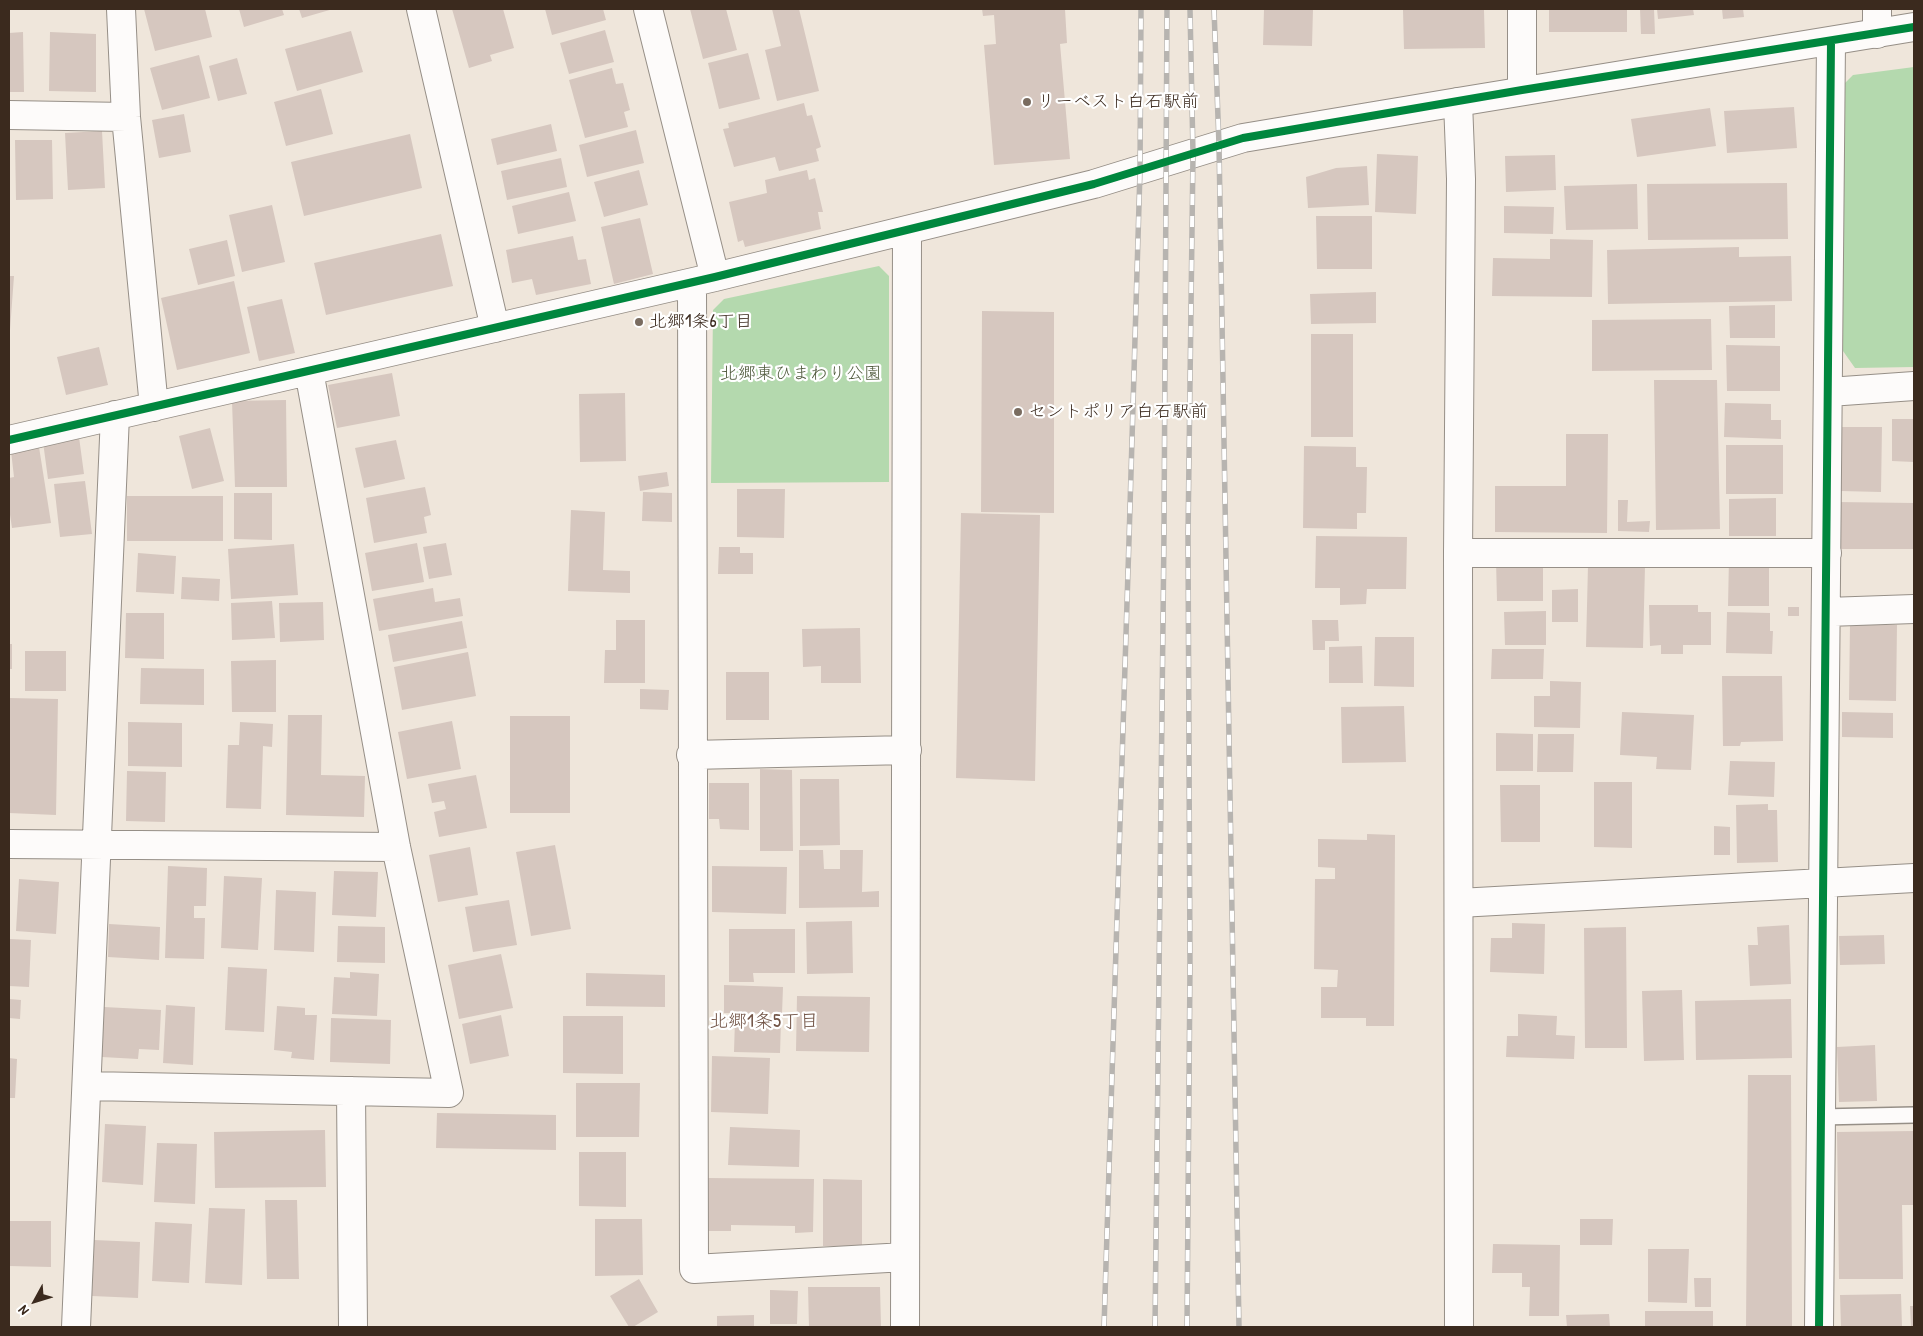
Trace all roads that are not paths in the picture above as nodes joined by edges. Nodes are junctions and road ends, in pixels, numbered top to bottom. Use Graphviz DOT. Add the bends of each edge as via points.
graph roads {
  1 [pos="121,9"];
  2 [pos="421,9"];
  3 [pos="648,9"];
  4 [pos="1522,9"];
  5 [pos="1877,21"];
  6 [pos="1914,27"];
  7 [pos="1831,42"];
  8 [pos="1522,90"];
  9 [pos="1458,102"];
  10 [pos="9,115"];
  11 [pos="126,116"];
  12 [pos="907,230"];
  13 [pos="703,280"];
  14 [pos="495,328"];
  15 [pos="308,371"];
  16 [pos="1914,386"];
  17 [pos="1829,392"];
  18 [pos="154,406"];
  19 [pos="116,415"];
  20 [pos="9,440"];
  21 [pos="1458,553"];
  22 [pos="1827,553"];
  23 [pos="1914,609"];
  24 [pos="1827,612"];
  25 [pos="907,750"];
  26 [pos="691,755"];
  27 [pos="9,844"];
  28 [pos="97,844"];
  29 [pos="396,847"];
  30 [pos="1914,878"];
  31 [pos="1822,882"];
  32 [pos="1459,903"];
  33 [pos="86,1086"];
  34 [pos="351,1091"];
  35 [pos="1914,1115"];
  36 [pos="1820,1117"];
  37 [pos="905,1257"];
  38 [pos="76,1327"];
  39 [pos="353,1327"];
  40 [pos="905,1327"];
  41 [pos="1459,1327"];
  42 [pos="1820,1327"];
  1 -- 11 [label="street"];
  2 -- 14 [label="street"];
  3 -- 13 [label="street"];
  4 -- 8 [label="street"];
  5 -- 6 [label="street"];
  5 -- 7 [label="street"];
  7 -- 8 [label="street"];
  7 -- 17 [label="street"];
  8 -- 9 [label="street"];
  9 -- 12 [label="street" via="1243,138 1094,184"];
  9 -- 21 [label="street" via="1461,179"];
  10 -- 11 [label="street"];
  11 -- 18 [label="street"];
  12 -- 13 [label="street"];
  12 -- 25 [label="street"];
  13 -- 14 [label="street"];
  13 -- 26 [label="street"];
  14 -- 15 [label="street"];
  15 -- 18 [label="street"];
  15 -- 29 [label="street"];
  16 -- 17 [label="street"];
  17 -- 22 [label="street"];
  18 -- 19 [label="street"];
  19 -- 20 [label="street"];
  19 -- 28 [label="street"];
  21 -- 22 [label="street"];
  21 -- 32 [label="street"];
  22 -- 24 [label="street"];
  23 -- 24 [label="street"];
  24 -- 31 [label="street"];
  25 -- 26 [label="street"];
  25 -- 37 [label="street"];
  26 -- 37 [label="street" via="694,1269"];
  27 -- 28 [label="street"];
  28 -- 29 [label="street"];
  28 -- 33 [label="street"];
  29 -- 34 [label="street" via="449,1093"];
  30 -- 31 [label="street"];
  31 -- 32 [label="street"];
  31 -- 36 [label="street"];
  32 -- 41 [label="street"];
  33 -- 34 [label="street"];
  33 -- 38 [label="street"];
  34 -- 39 [label="street"];
  35 -- 36 [label="lane"];
  36 -- 42 [label="street"];
  37 -- 40 [label="street"];
}
